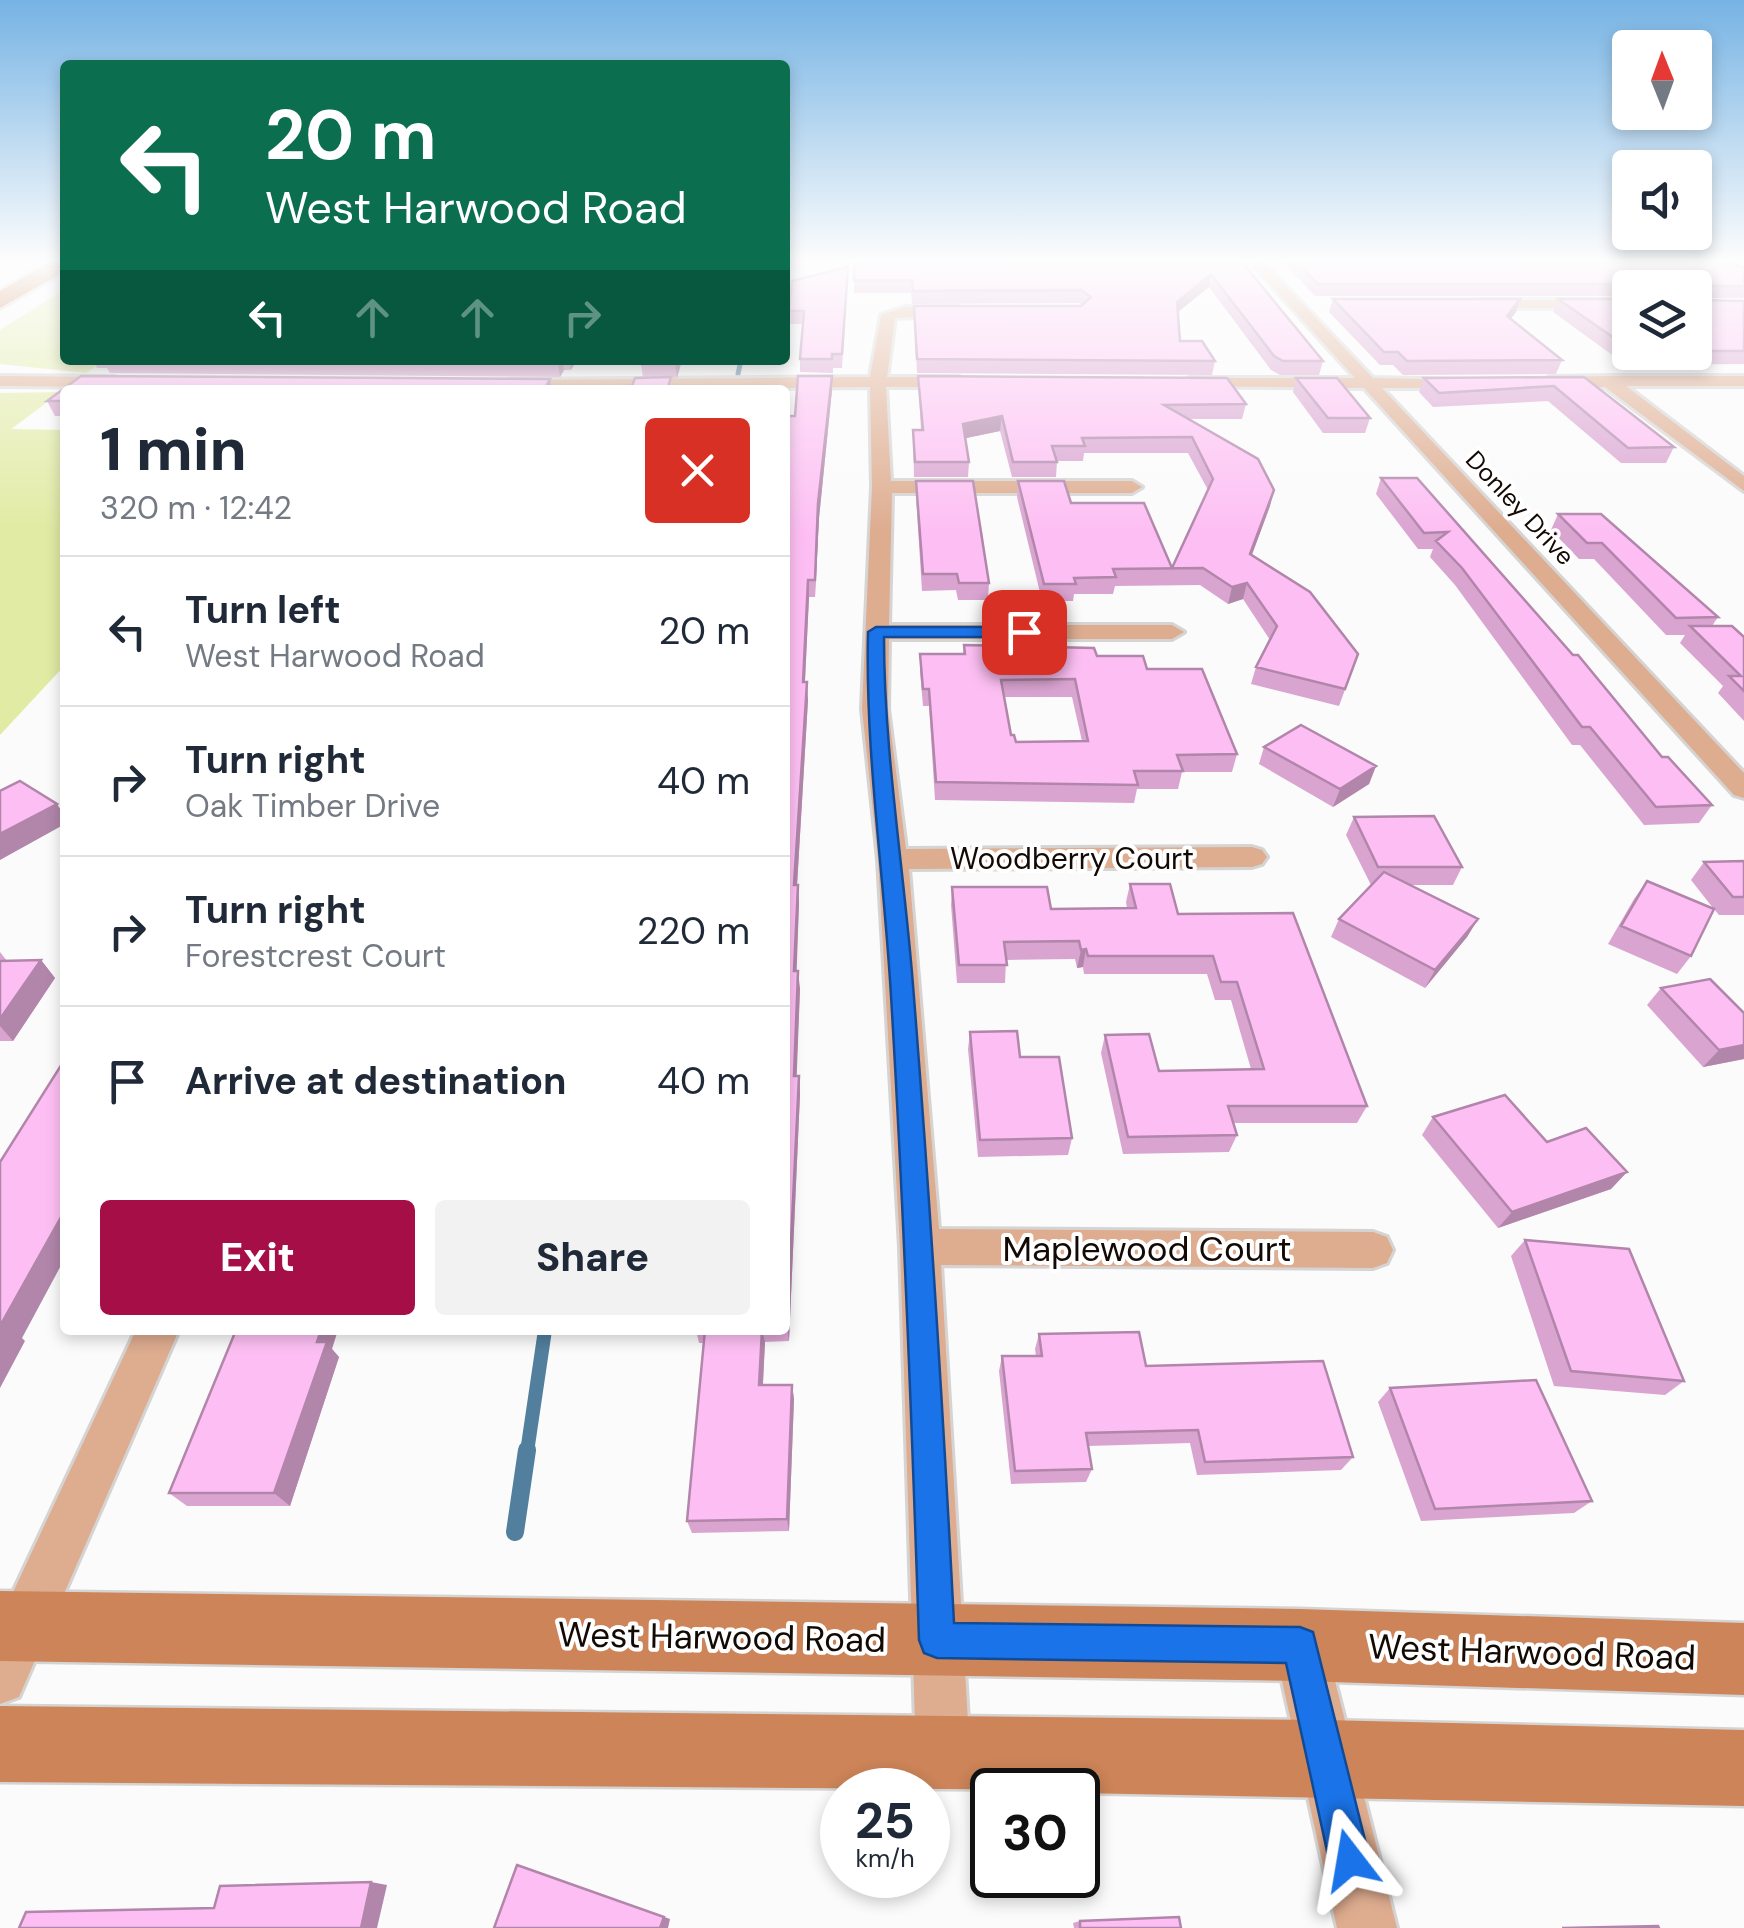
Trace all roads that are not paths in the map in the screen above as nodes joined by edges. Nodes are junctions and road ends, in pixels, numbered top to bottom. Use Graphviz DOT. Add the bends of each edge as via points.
graph roads {
  1 [pos="882,352"];
  2 [pos="1343,352"];
  3 [pos="0,381"];
  4 [pos="878,381"];
  5 [pos="1608,381"];
  6 [pos="1744,381"];
  7 [pos="136,382"];
  8 [pos="974,382"];
  9 [pos="1488,382"];
  10 [pos="1528,382"];
  11 [pos="1164,383"];
  12 [pos="1369,384"];
  13 [pos="721,385"];
  14 [pos="1744,485"];
  15 [pos="882,487"];
  16 [pos="1132,488"];
  17 [pos="876,632"];
  18 [pos="1172,632"];
  19 [pos="1744,790"];
  20 [pos="1252,856"];
  21 [pos="893,859"];
  22 [pos="920,1248"];
  23 [pos="1373,1250"];
  24 [pos="156,1335"];
  25 [pos="937,1640"];
  26 [pos="9,1644"];
  27 [pos="1300,1645"];
  28 [pos="1744,1659"];
  29 [pos="0,1744"];
  30 [pos="943,1755"];
  31 [pos="1324,1758"];
  32 [pos="1744,1768"];
  33 [pos="1366,1928"];
  1 -- 4 [label="street"];
  2 -- 12 [label="street, Donley Drive"];
  3 -- 7 [label="street"];
  4 -- 8 [label="street"];
  4 -- 13 [label="street"];
  4 -- 15 [label="street"];
  5 -- 6 [label="street"];
  5 -- 10 [label="street"];
  5 -- 14 [label="street"];
  9 -- 12 [label="street"];
  11 -- 12 [label="street"];
  12 -- 19 [label="street, Donley Drive"];
  15 -- 16 [label="street"];
  15 -- 17 [label="street"];
  17 -- 18 [label="street"];
  17 -- 21 [label="street" via="875,709"];
  20 -- 21 [label="street, Woodberry Court"];
  21 -- 22 [label="street"];
  22 -- 23 [label="street, Maplewood Court"];
  22 -- 25 [label="street"];
  24 -- 26 [label="street"];
  25 -- 26 [label="main road, West Harwood Road"];
  25 -- 27 [label="main road, West Harwood Road"];
  25 -- 30 [label="street"];
  27 -- 28 [label="main road, West Harwood Road"];
  27 -- 31 [label="street"];
  29 -- 30 [label="main road"];
  30 -- 31 [label="main road"];
  31 -- 32 [label="main road"];
  31 -- 33 [label="street"];
}
